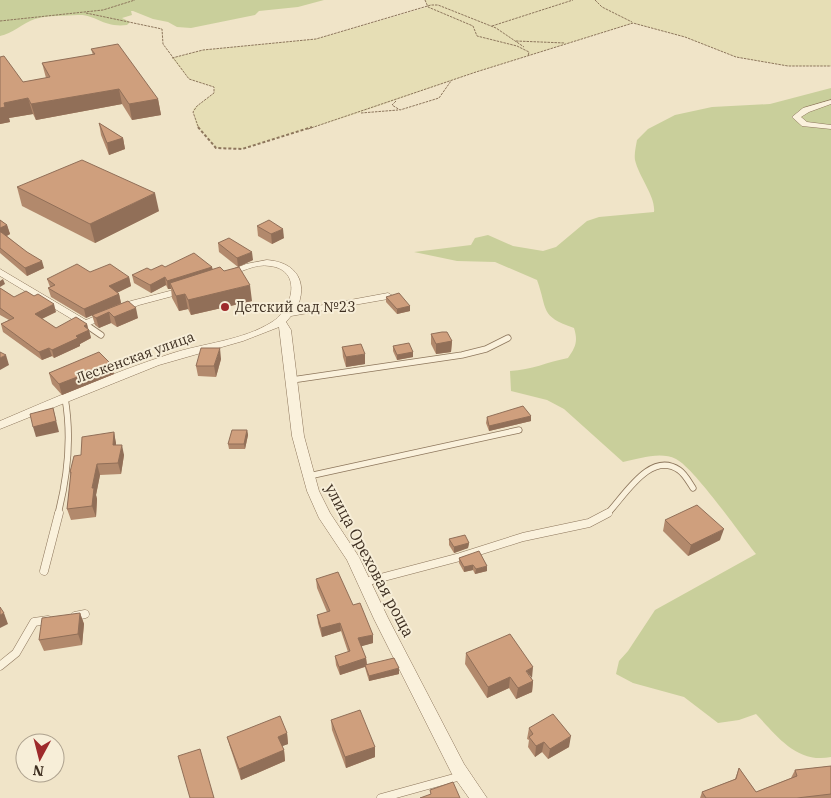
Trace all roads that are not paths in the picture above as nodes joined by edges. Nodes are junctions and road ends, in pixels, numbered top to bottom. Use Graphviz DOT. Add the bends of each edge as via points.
graph roads {
  1 [pos="831,102"];
  2 [pos="831,127"];
  3 [pos="0,272"];
  4 [pos="213,279"];
  5 [pos="196,286"];
  6 [pos="388,296"];
  7 [pos="285,318"];
  8 [pos="85,324"];
  9 [pos="101,335"];
  10 [pos="508,338"];
  11 [pos="292,380"];
  12 [pos="65,398"];
  13 [pos="0,425"];
  14 [pos="519,430"];
  15 [pos="310,476"];
  16 [pos="693,488"];
  17 [pos="44,571"];
  18 [pos="365,582"];
  19 [pos="85,614"];
  20 [pos="0,666"];
  21 [pos="463,775"];
  22 [pos="381,798"];
  23 [pos="479,798"];
  1 -- 2 [label="street" via="796,117 805,124"];
  3 -- 8 [label="street"];
  4 -- 7 [label="street" via="253,265 275,263 293,275 297,283 298,296"];
  5 -- 8 [label="street" via="135,303"];
  6 -- 7 [label="street, Лескенская улица"];
  7 -- 11 [label="street, улица Ореховая роща"];
  7 -- 12 [label="street, Лескенская улица" via="243,336 177,355"];
  8 -- 9 [label="lane"];
  10 -- 11 [label="lane" via="486,349 462,355"];
  11 -- 15 [label="street, улица Ореховая роща" via="298,436"];
  12 -- 13 [label="street, Лескенская улица"];
  12 -- 17 [label="lane" via="69,459"];
  14 -- 15 [label="lane"];
  15 -- 18 [label="street, улица Ореховая роща" via="324,515"];
  16 -- 18 [label="lane" via="679,470 666,464 654,465 606,516 597,521 531,534 451,560"];
  18 -- 21 [label="street, улица Ореховая роща"];
  19 -- 20 [label="lane" via="34,622 16,653"];
  21 -- 22 [label="lane"];
  21 -- 23 [label="street, улица Ореховая роща"];
}
